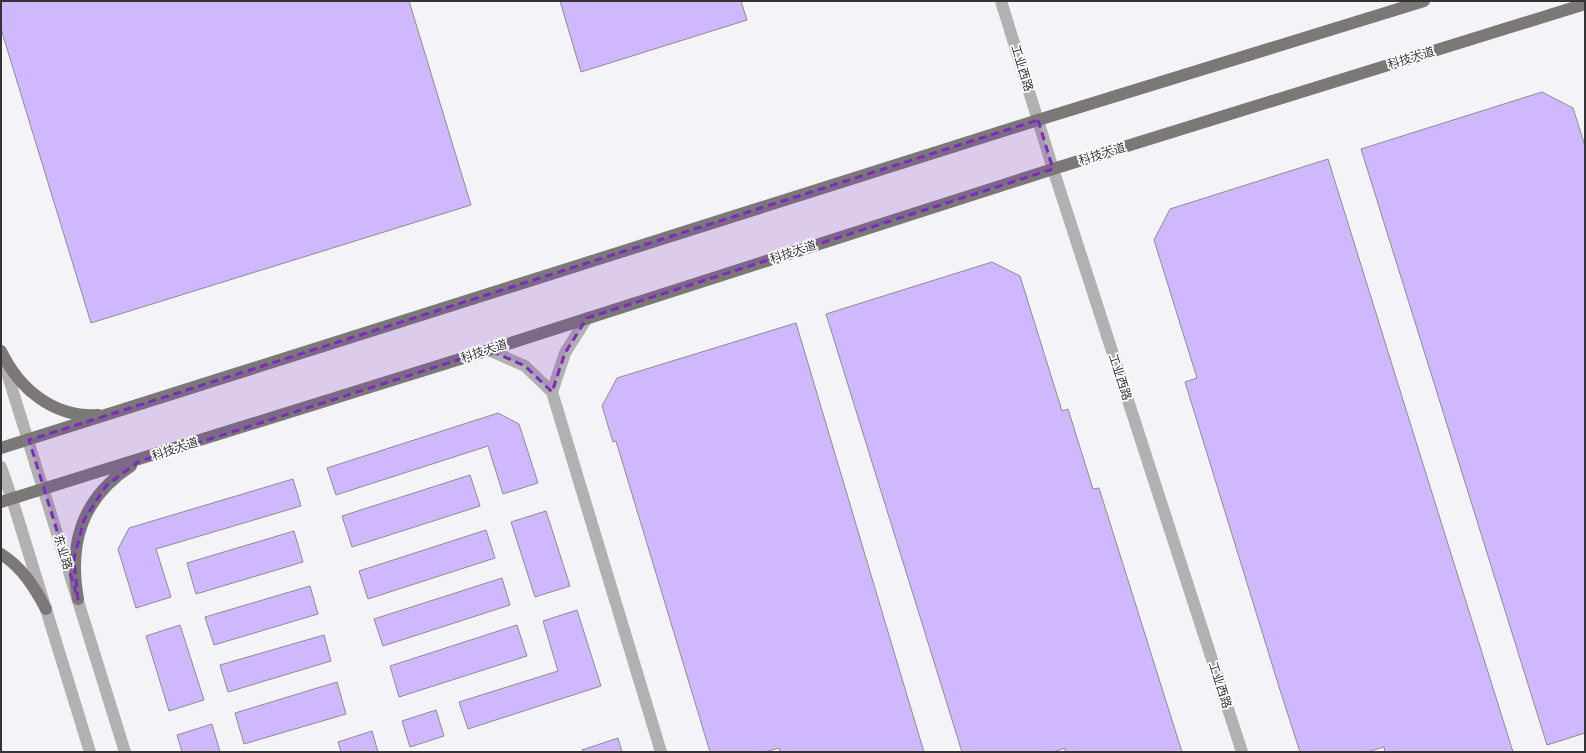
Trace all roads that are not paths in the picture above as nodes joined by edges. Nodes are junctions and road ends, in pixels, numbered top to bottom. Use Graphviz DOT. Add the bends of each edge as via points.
graph roads {
  1 [pos="1001,1"];
  2 [pos="1424,1"];
  3 [pos="1585,4"];
  4 [pos="1038,120"];
  5 [pos="1053,169"];
  6 [pos="587,318"];
  7 [pos="489,350"];
  8 [pos="1,352"];
  9 [pos="552,392"];
  10 [pos="111,414"];
  11 [pos="29,440"];
  12 [pos="1,448"];
  13 [pos="157,454"];
  14 [pos="1,467"];
  15 [pos="44,490"];
  16 [pos="7,500"];
  17 [pos="1,554"];
  18 [pos="78,599"];
  19 [pos="46,609"];
  20 [pos="90,752"];
  21 [pos="125,752"];
  22 [pos="661,752"];
  23 [pos="1242,752"];
  1 -- 4 [label="street, 工业西路"];
  2 -- 4 [label="main road"];
  3 -- 5 [label="main road, 科技大道"];
  4 -- 5 [label="street, 工业西路"];
  4 -- 10 [label="main road"];
  5 -- 6 [label="main road, 科技大道"];
  5 -- 23 [label="street, 工业西路"];
  6 -- 7 [label="main road, 科技大道"];
  6 -- 9 [label="street" via="565,353"];
  7 -- 9 [label="street" via="525,366"];
  7 -- 13 [label="main road, 科技大道"];
  8 -- 10 [label="main road" via="18,380 44,402 77,414"];
  8 -- 11 [label="street, 东业路"];
  9 -- 22 [label="street"];
  10 -- 11 [label="main road"];
  11 -- 12 [label="main road"];
  11 -- 15 [label="street, 东业路"];
  13 -- 15 [label="main road, 科技大道"];
  13 -- 18 [label="main road" via="121,473 93,502 77,539 74,579"];
  14 -- 16 [label="street"];
  15 -- 16 [label="main road, 科技大道"];
  15 -- 18 [label="street, 东业路"];
  16 -- 19 [label="street"];
  17 -- 19 [label="main road" via="22,572"];
  18 -- 21 [label="street, 东业路"];
  19 -- 20 [label="street"];
}
